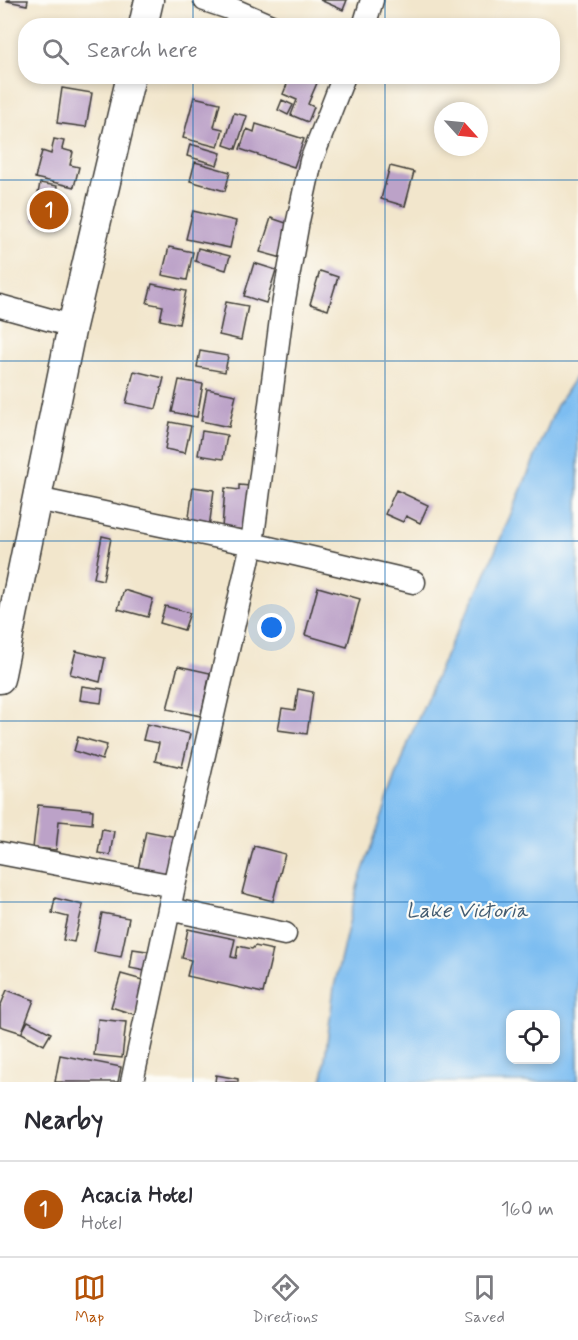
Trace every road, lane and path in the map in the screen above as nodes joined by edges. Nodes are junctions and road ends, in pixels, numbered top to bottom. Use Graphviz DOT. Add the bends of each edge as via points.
graph roads {
  1 [pos="149,0"];
  2 [pos="205,0"];
  3 [pos="372,0"];
  4 [pos="145,18"];
  5 [pos="253,18"];
  6 [pos="366,18"];
  7 [pos="129,84"];
  8 [pos="341,84"];
  9 [pos="0,306"];
  10 [pos="72,326"];
  11 [pos="37,499"];
  12 [pos="252,544"];
  13 [pos="414,582"];
  14 [pos="0,679"];
  15 [pos="0,853"];
  16 [pos="174,886"];
  17 [pos="169,909"];
  18 [pos="285,934"];
  19 [pos="132,1082"];
  1 -- 4 [label="street"];
  2 -- 5 [label="street"];
  3 -- 6 [label="street"];
  7 -- 10 [label="street"];
  8 -- 12 [label="street" via="311,161 297,220"];
  9 -- 10 [label="street"];
  10 -- 11 [label="street"];
  11 -- 12 [label="street"];
  11 -- 14 [label="street"];
  12 -- 13 [label="street"];
  12 -- 16 [label="street"];
  15 -- 16 [label="street"];
  16 -- 17 [label="street"];
  17 -- 18 [label="street"];
  17 -- 19 [label="street"];
}
